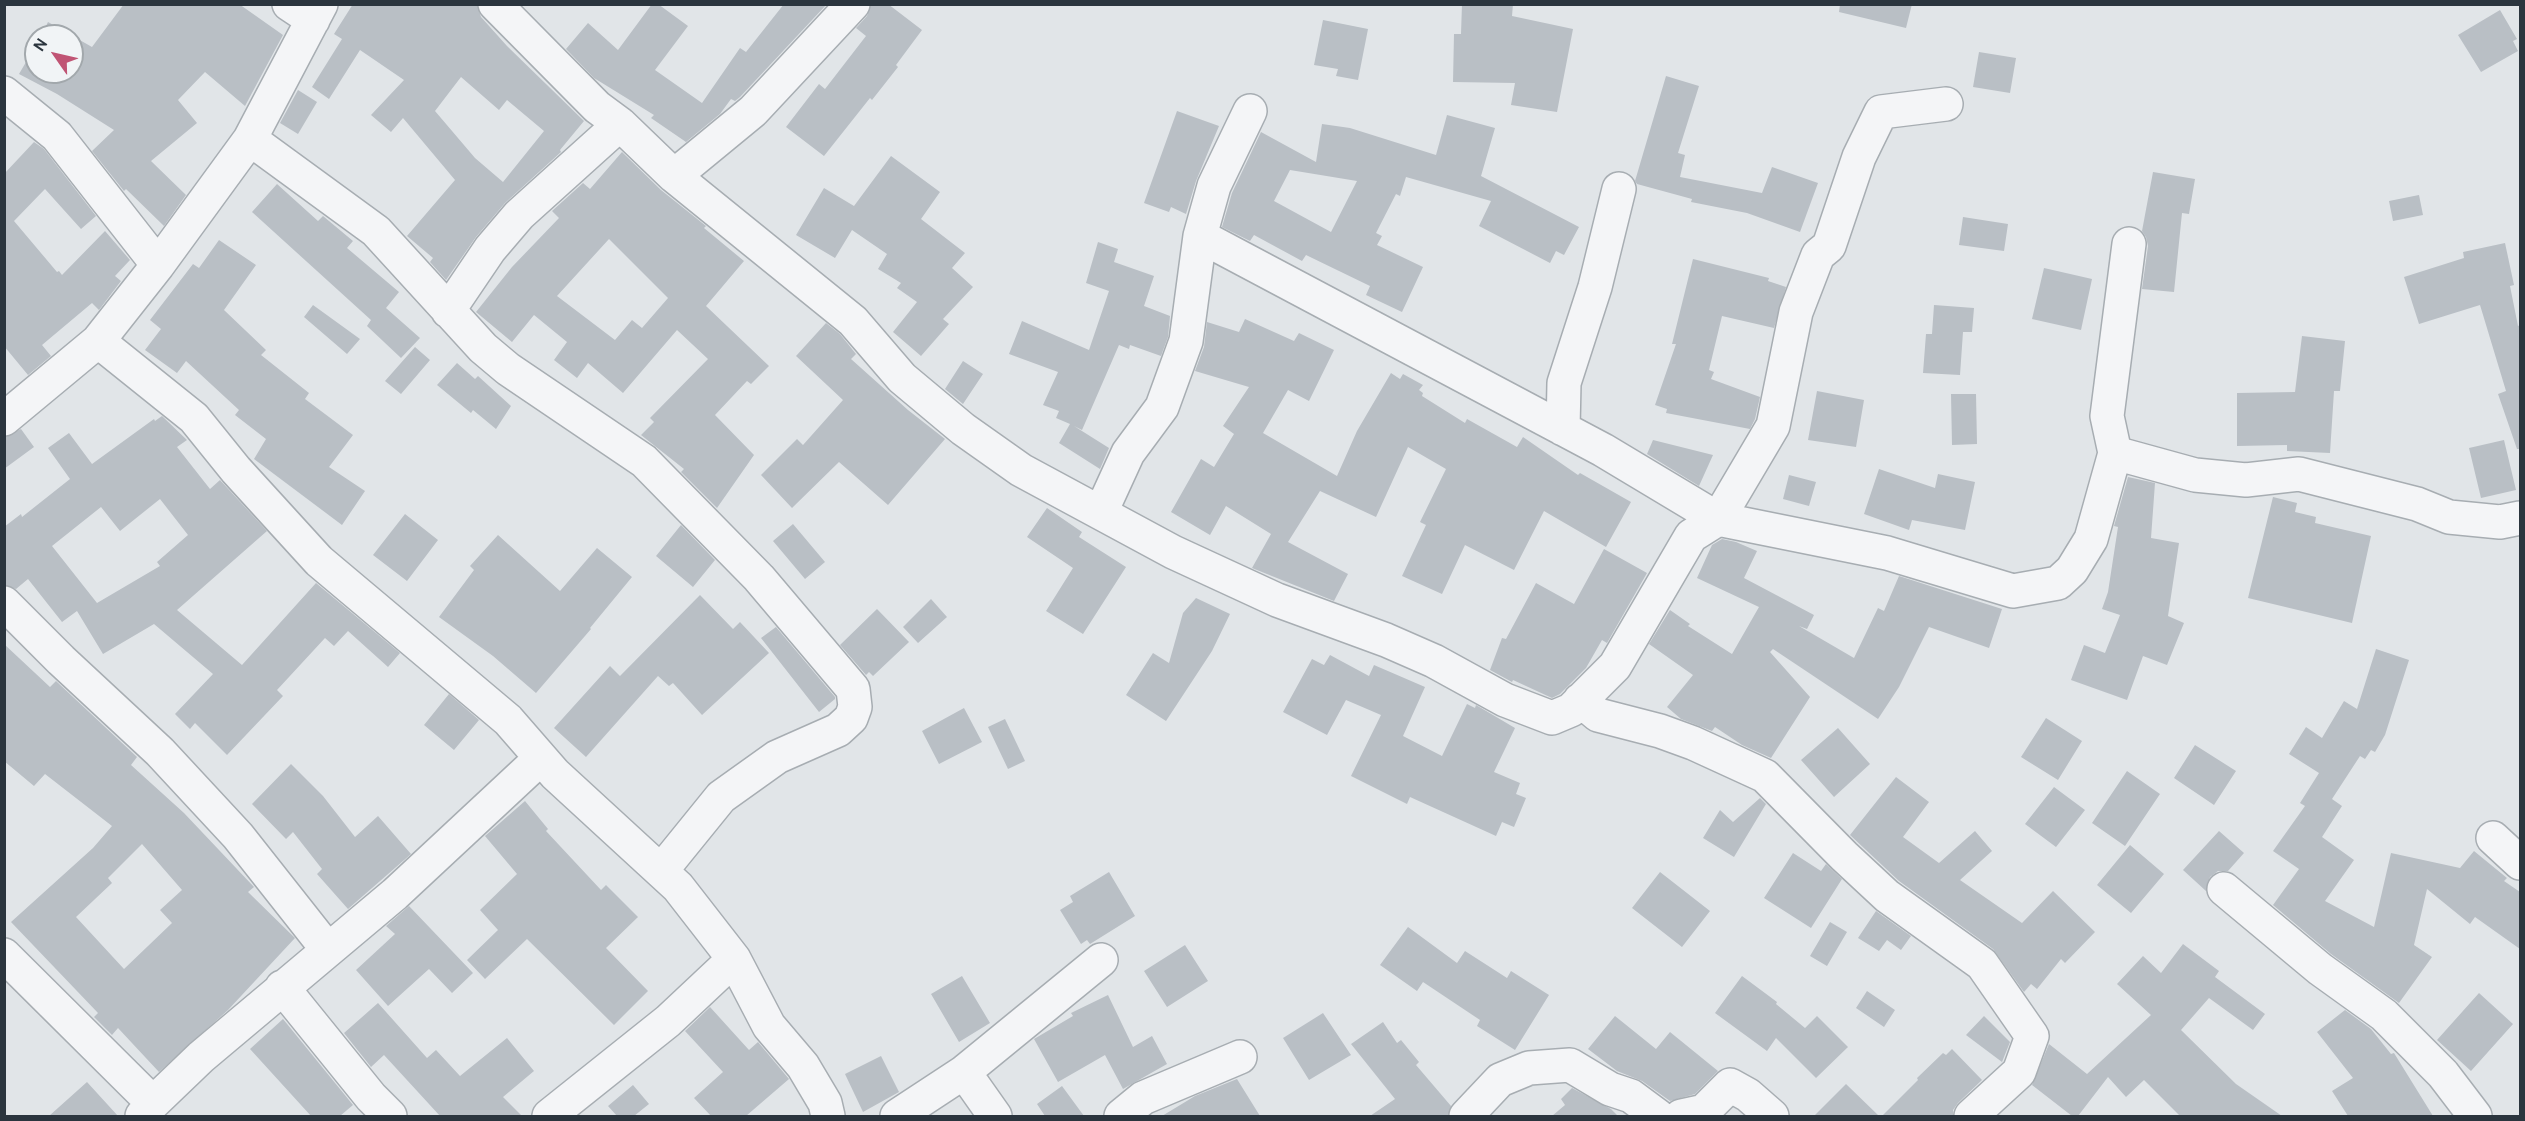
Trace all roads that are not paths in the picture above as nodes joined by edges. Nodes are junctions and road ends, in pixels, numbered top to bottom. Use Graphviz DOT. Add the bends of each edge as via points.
graph roads {
  1 [pos="495,4"];
  2 [pos="853,4"];
  3 [pos="308,10"];
  4 [pos="4,93"];
  5 [pos="1946,104"];
  6 [pos="1250,111"];
  7 [pos="620,124"];
  8 [pos="250,139"];
  9 [pos="674,176"];
  10 [pos="1619,189"];
  11 [pos="1200,236"];
  12 [pos="2129,244"];
  13 [pos="158,265"];
  14 [pos="448,311"];
  15 [pos="98,341"];
  16 [pos="4,419"];
  17 [pos="1563,429"];
  18 [pos="2115,453"];
  19 [pos="1101,512"];
  20 [pos="2520,518"];
  21 [pos="1718,519"];
  22 [pos="4,603"];
  23 [pos="1580,700"];
  24 [pos="541,758"];
  25 [pos="2493,838"];
  26 [pos="2520,863"];
  27 [pos="661,871"];
  28 [pos="2224,889"];
  29 [pos="328,950"];
  30 [pos="4,955"];
  31 [pos="734,958"];
  32 [pos="1101,960"];
  33 [pos="282,987"];
  34 [pos="1240,1057"];
  35 [pos="964,1072"];
  36 [pos="148,1110"];
  37 [pos="819,1112"];
  38 [pos="390,1116"];
  39 [pos="549,1116"];
  40 [pos="897,1116"];
  41 [pos="995,1116"];
  42 [pos="1121,1116"];
  43 [pos="1466,1116"];
  44 [pos="1658,1116"];
  45 [pos="1681,1116"];
  46 [pos="1772,1116"];
  47 [pos="1971,1116"];
  48 [pos="2475,1116"];
  1 -- 7 [label="street" via="597,107"];
  2 -- 9 [label="street" via="753,111"];
  3 -- 8 [label="street"];
  4 -- 13 [label="street" via="57,136"];
  5 -- 21 [label="street" via="1881,112 1859,157 1829,246 1818,255 1796,312 1773,426"];
  6 -- 11 [label="street" via="1214,186"];
  7 -- 9 [label="street"];
  7 -- 14 [label="street" via="519,215 490,249"];
  8 -- 13 [label="street"];
  8 -- 14 [label="street" via="376,231"];
  9 -- 19 [label="street" via="854,321 902,378 963,429 1021,470"];
  10 -- 17 [label="street" via="1595,287 1564,383"];
  11 -- 17 [label="street"];
  11 -- 19 [label="street" via="1186,340 1162,407 1128,453"];
  12 -- 18 [label="street" via="2107,416"];
  13 -- 15 [label="street"];
  14 -- 27 [label="street" via="508,369 644,461 759,578 854,689 852,718 838,730 777,757 721,797"];
  15 -- 16 [label="street"];
  15 -- 24 [label="street" via="194,418 319,561 508,720"];
  17 -- 21 [label="street"];
  18 -- 20 [label="street" via="2195,475 2246,480 2299,474 2449,516 2500,522"];
  18 -- 21 [label="street" via="2091,539 2072,570 2058,583 2013,591 1887,553"];
  19 -- 23 [label="street" via="1173,552 1277,600 1434,661 1505,700 1551,718 1571,710"];
  21 -- 23 [label="street" via="1691,536 1615,666"];
  22 -- 29 [label="street" via="160,752 238,836"];
  23 -- 47 [label="street" via="1598,715 1693,743 1765,776 1887,896 1982,964 2032,1036 2019,1072"];
  24 -- 27 [label="street"];
  24 -- 29 [label="street"];
  25 -- 26 [label="street"];
  27 -- 31 [label="street"];
  28 -- 48 [label="street" via="2320,969 2384,1015 2443,1074"];
  29 -- 33 [label="street"];
  30 -- 36 [label="street"];
  31 -- 37 [label="street" via="769,1026 803,1066"];
  31 -- 39 [label="street" via="668,1021"];
  32 -- 35 [label="street"];
  33 -- 36 [label="street"];
  33 -- 38 [label="street"];
  34 -- 42 [label="street" via="1143,1098"];
  35 -- 40 [label="street"];
  35 -- 41 [label="street"];
  43 -- 44 [label="street" via="1500,1080 1529,1068 1570,1065 1610,1089 1631,1096"];
  45 -- 46 [label="street" via="1704,1111 1730,1085"];
}
